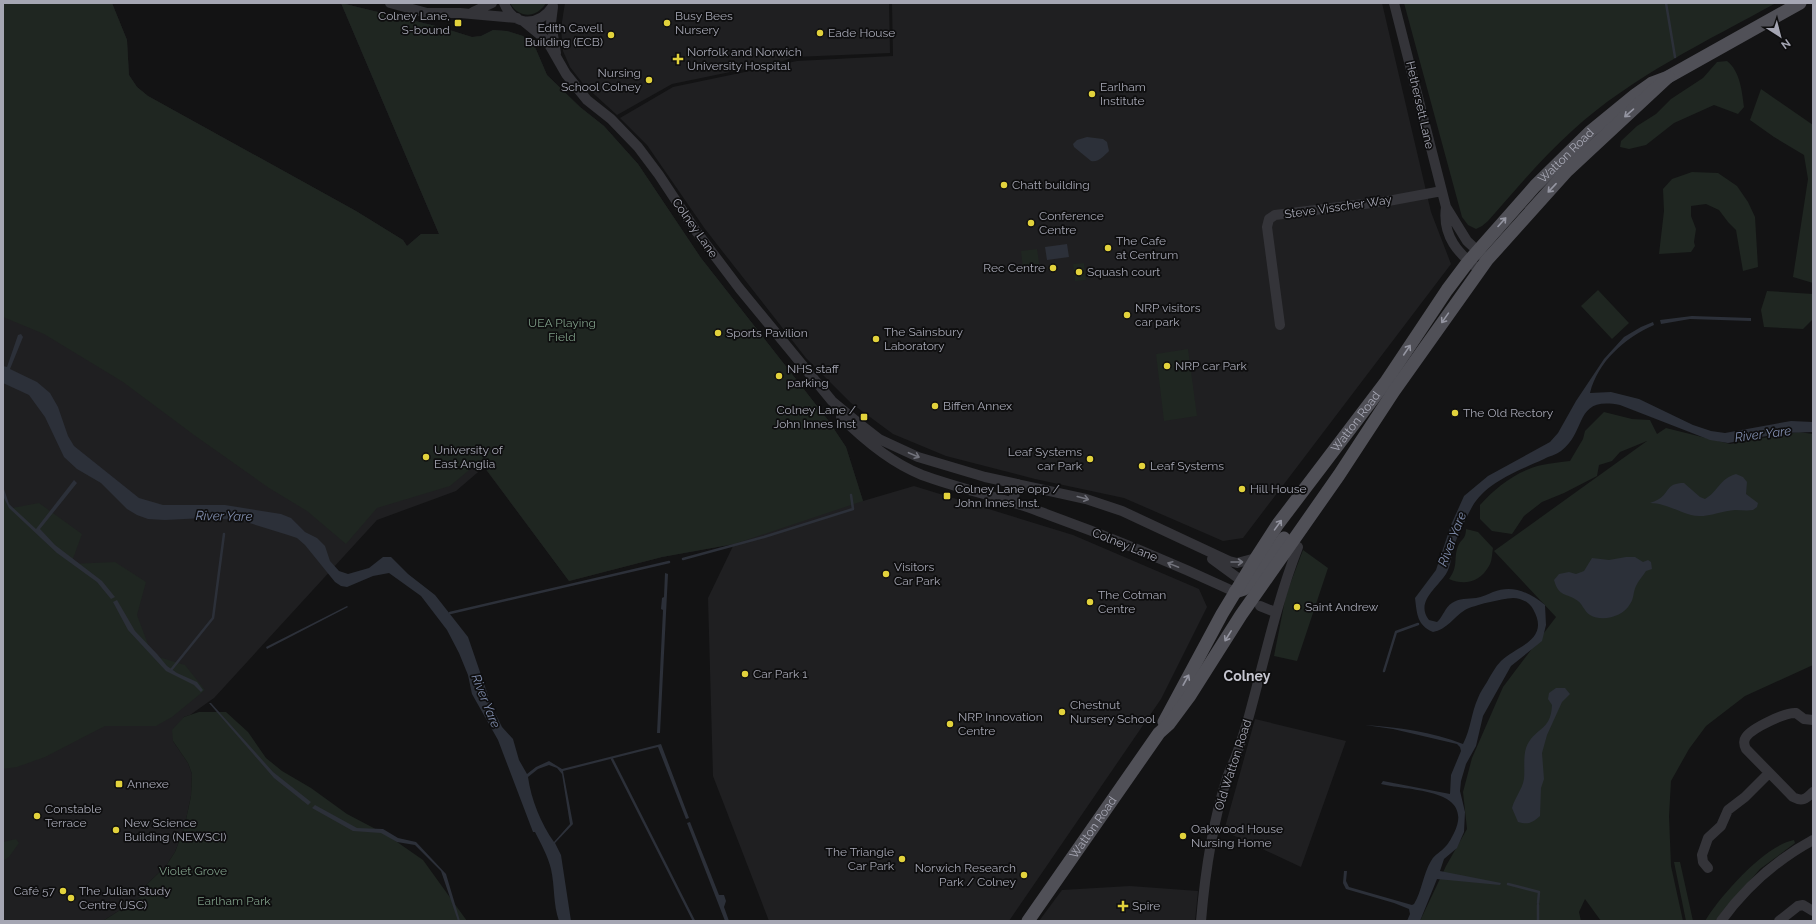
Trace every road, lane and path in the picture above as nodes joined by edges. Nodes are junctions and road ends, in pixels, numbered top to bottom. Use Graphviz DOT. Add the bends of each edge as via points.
graph roads {
  1 [pos="390,3"];
  2 [pos="492,3"];
  3 [pos="504,3"];
  4 [pos="1394,3"];
  5 [pos="1800,3"];
  6 [pos="554,4"];
  7 [pos="467,14"];
  8 [pos="520,20"];
  9 [pos="557,57"];
  10 [pos="1668,77"];
  11 [pos="1442,191"];
  12 [pos="1446,207"];
  13 [pos="1477,251"];
  14 [pos="1468,262"];
  15 [pos="1484,265"];
  16 [pos="1280,325"];
  17 [pos="832,401"];
  18 [pos="1374,421"];
  19 [pos="1018,484"];
  20 [pos="1012,503"];
  21 [pos="1194,546"];
  22 [pos="1298,547"];
  23 [pos="1256,558"];
  24 [pos="1240,587"];
  25 [pos="1260,606"];
  26 [pos="1244,611"];
  27 [pos="1275,612"];
  28 [pos="1813,720"];
  29 [pos="1159,734"];
  30 [pos="1768,773"];
  31 [pos="1813,792"];
  32 [pos="1813,840"];
  33 [pos="1708,868"];
  34 [pos="1813,911"];
  35 [pos="1028,921"];
  36 [pos="1201,921"];
  37 [pos="1721,921"];
  38 [pos="1779,921"];
  1 -- 7 [label="street, Colney Lane" via="427,13"];
  2 -- 7 [label="street, Colney Lane"];
  3 -- 8 [label="street, Colney Lane" via="511,14"];
  4 -- 11 [label="street, Hethersett Lane"];
  5 -- 10 [label="main road, Watton Road"];
  6 -- 8 [label="street, Colney Lane" via="541,19"];
  6 -- 9 [label="street, Colney Lane" via="551,23"];
  7 -- 8 [label="street, Colney Lane"];
  8 -- 9 [label="street, Colney Lane" via="544,38"];
  9 -- 17 [label="street, Colney Lane" via="566,74 587,100 611,119 649,161 728,274"];
  13 -- 10 [label="main road, Watton Road, one-way" via="1535,186 1591,131 1652,83"];
  10 -- 15 [label="main road, Watton Road, one-way" via="1567,172"];
  11 -- 12 [label="street, Hethersett Lane"];
  11 -- 16 [label="street, Steve Visscher Way" via="1388,201 1276,215 1269,219 1267,227"];
  12 -- 13 [label="street, Hethersett Lane" via="1460,231"];
  12 -- 14 [label="street, Hethersett Lane" via="1444,219 1450,238 1456,250"];
  13 -- 14 [label="main road, Watton Road"];
  13 -- 15 [label="street"];
  14 -- 15 [label="street"];
  23 -- 14 [label="main road, Watton Road, one-way" via="1278,524 1385,383"];
  15 -- 18 [label="main road, Watton Road, one-way"];
  17 -- 19 [label="street, Colney Lane, one-way" via="890,445 944,465"];
  17 -- 20 [label="street, Colney Lane" via="842,417 855,430 896,461 921,474"];
  18 -- 24 [label="main road, Watton Road" via="1256,578"];
  18 -- 26 [label="main road, Watton Road"];
  19 -- 20 [label="street"];
  19 -- 21 [label="street, Colney Lane, one-way" via="1086,499 1122,511"];
  24 -- 20 [label="street, Colney Lane, one-way"];
  21 -- 23 [label="street, Colney Lane, one-way" via="1229,562 1237,563"];
  21 -- 24 [label="street, Colney Lane"];
  22 -- 27 [label="street, Old Watton Road"];
  23 -- 24 [label="main road, Watton Road"];
  24 -- 26 [label="main road"];
  29 -- 24 [label="main road, Watton Road, one-way" via="1172,705"];
  25 -- 27 [label="street"];
  26 -- 29 [label="main road, Watton Road, one-way" via="1189,697"];
  27 -- 36 [label="street, Old Watton Road" via="1249,715 1227,777 1216,820 1206,871"];
  28 -- 30 [label="street" via="1804,719 1790,712 1765,723 1746,737 1746,749"];
  29 -- 35 [label="main road, Watton Road"];
  30 -- 31 [label="street" via="1800,801 1805,800"];
  30 -- 33 [label="street" via="1745,797 1728,810 1721,826 1708,838 1702,855 1703,862"];
  32 -- 37 [label="street" via="1780,860 1747,889"];
  34 -- 38 [label="street" via="1803,905 1798,906"];
}
